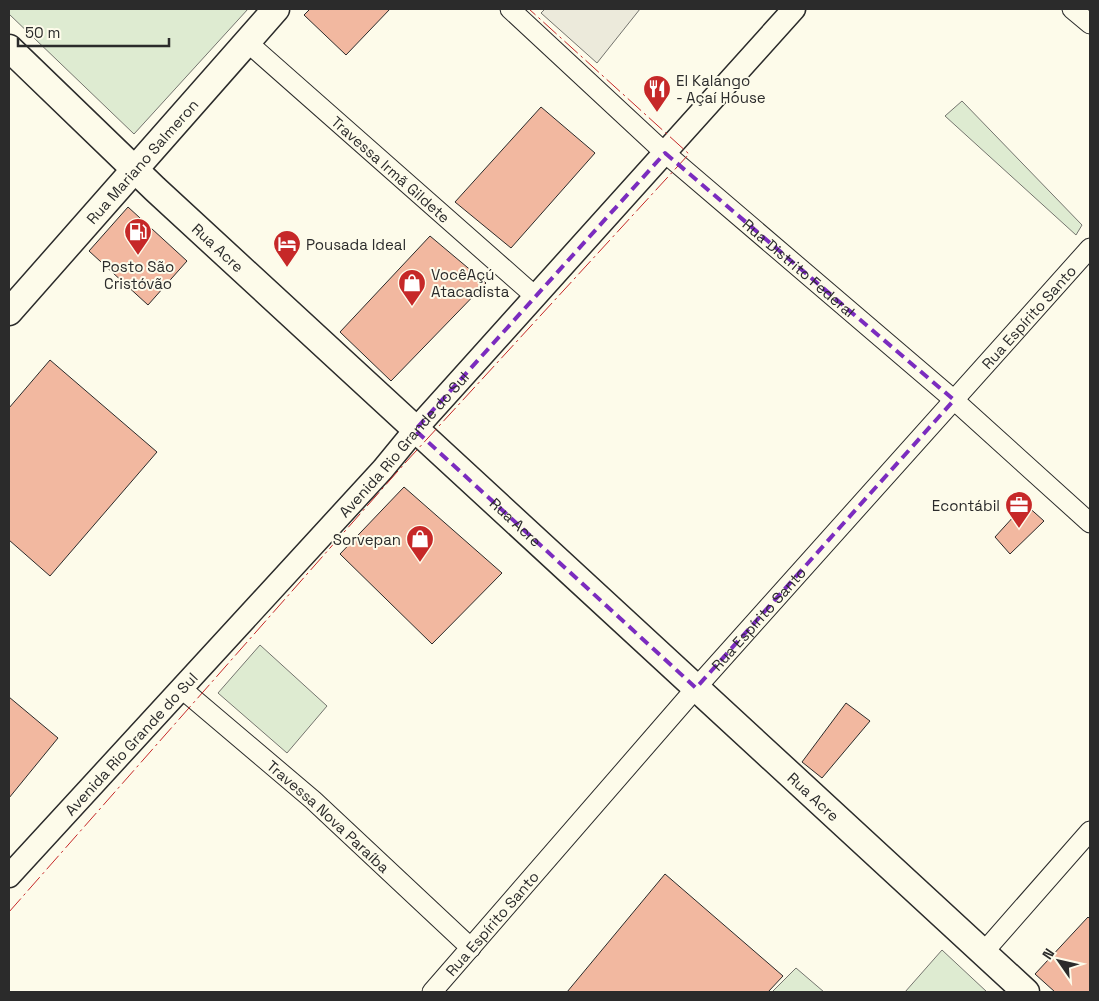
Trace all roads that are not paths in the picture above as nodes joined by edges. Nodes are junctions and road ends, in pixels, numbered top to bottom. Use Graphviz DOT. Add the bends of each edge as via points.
graph roads {
  1 [pos="276,9"];
  2 [pos="510,9"];
  3 [pos="794,9"];
  4 [pos="1072,9"];
  5 [pos="1090,24"];
  6 [pos="247,42"];
  7 [pos="9,48"];
  8 [pos="665,153"];
  9 [pos="135,171"];
  10 [pos="1090,248"];
  11 [pos="536,297"];
  12 [pos="9,312"];
  13 [pos="954,400"];
  14 [pos="415,430"];
  15 [pos="1090,522"];
  16 [pos="696,688"];
  17 [pos="182,689"];
  18 [pos="1090,831"];
  19 [pos="9,876"];
  20 [pos="470,948"];
  21 [pos="982,954"];
  22 [pos="432,992"];
  23 [pos="1026,992"];
  1 -- 6 [label="main road, Rua Mariano Salmeron"];
  2 -- 8 [label="street, Rua Distrito Federal"];
  3 -- 8 [label="street, Avenida Rio Grande do Sul"];
  4 -- 5 [label="street"];
  6 -- 9 [label="main road, Rua Mariano Salmeron"];
  6 -- 11 [label="street, Travessa Irmã Gildete"];
  7 -- 9 [label="main road, Rua Acre"];
  8 -- 11 [label="street, Avenida Rio Grande do Sul"];
  8 -- 13 [label="street, Rua Distrito Federal"];
  9 -- 12 [label="main road, Rua Mariano Salmeron"];
  9 -- 14 [label="main road, Rua Acre"];
  10 -- 13 [label="street, Rua Espírito Santo"];
  11 -- 14 [label="street, Avenida Rio Grande do Sul"];
  13 -- 15 [label="street, Rua Distrito Federal"];
  13 -- 16 [label="street, Rua Espírito Santo"];
  14 -- 16 [label="main road, Rua Acre"];
  14 -- 17 [label="street, Avenida Rio Grande do Sul"];
  16 -- 20 [label="street, Rua Espírito Santo"];
  16 -- 21 [label="main road, Rua Acre"];
  17 -- 19 [label="street, Avenida Rio Grande do Sul"];
  17 -- 20 [label="street, Travessa Nova Paraíba" via="313,800"];
  18 -- 21 [label="street"];
  20 -- 22 [label="street, Rua Espírito Santo"];
  21 -- 23 [label="main road, Rua Acre"];
}
